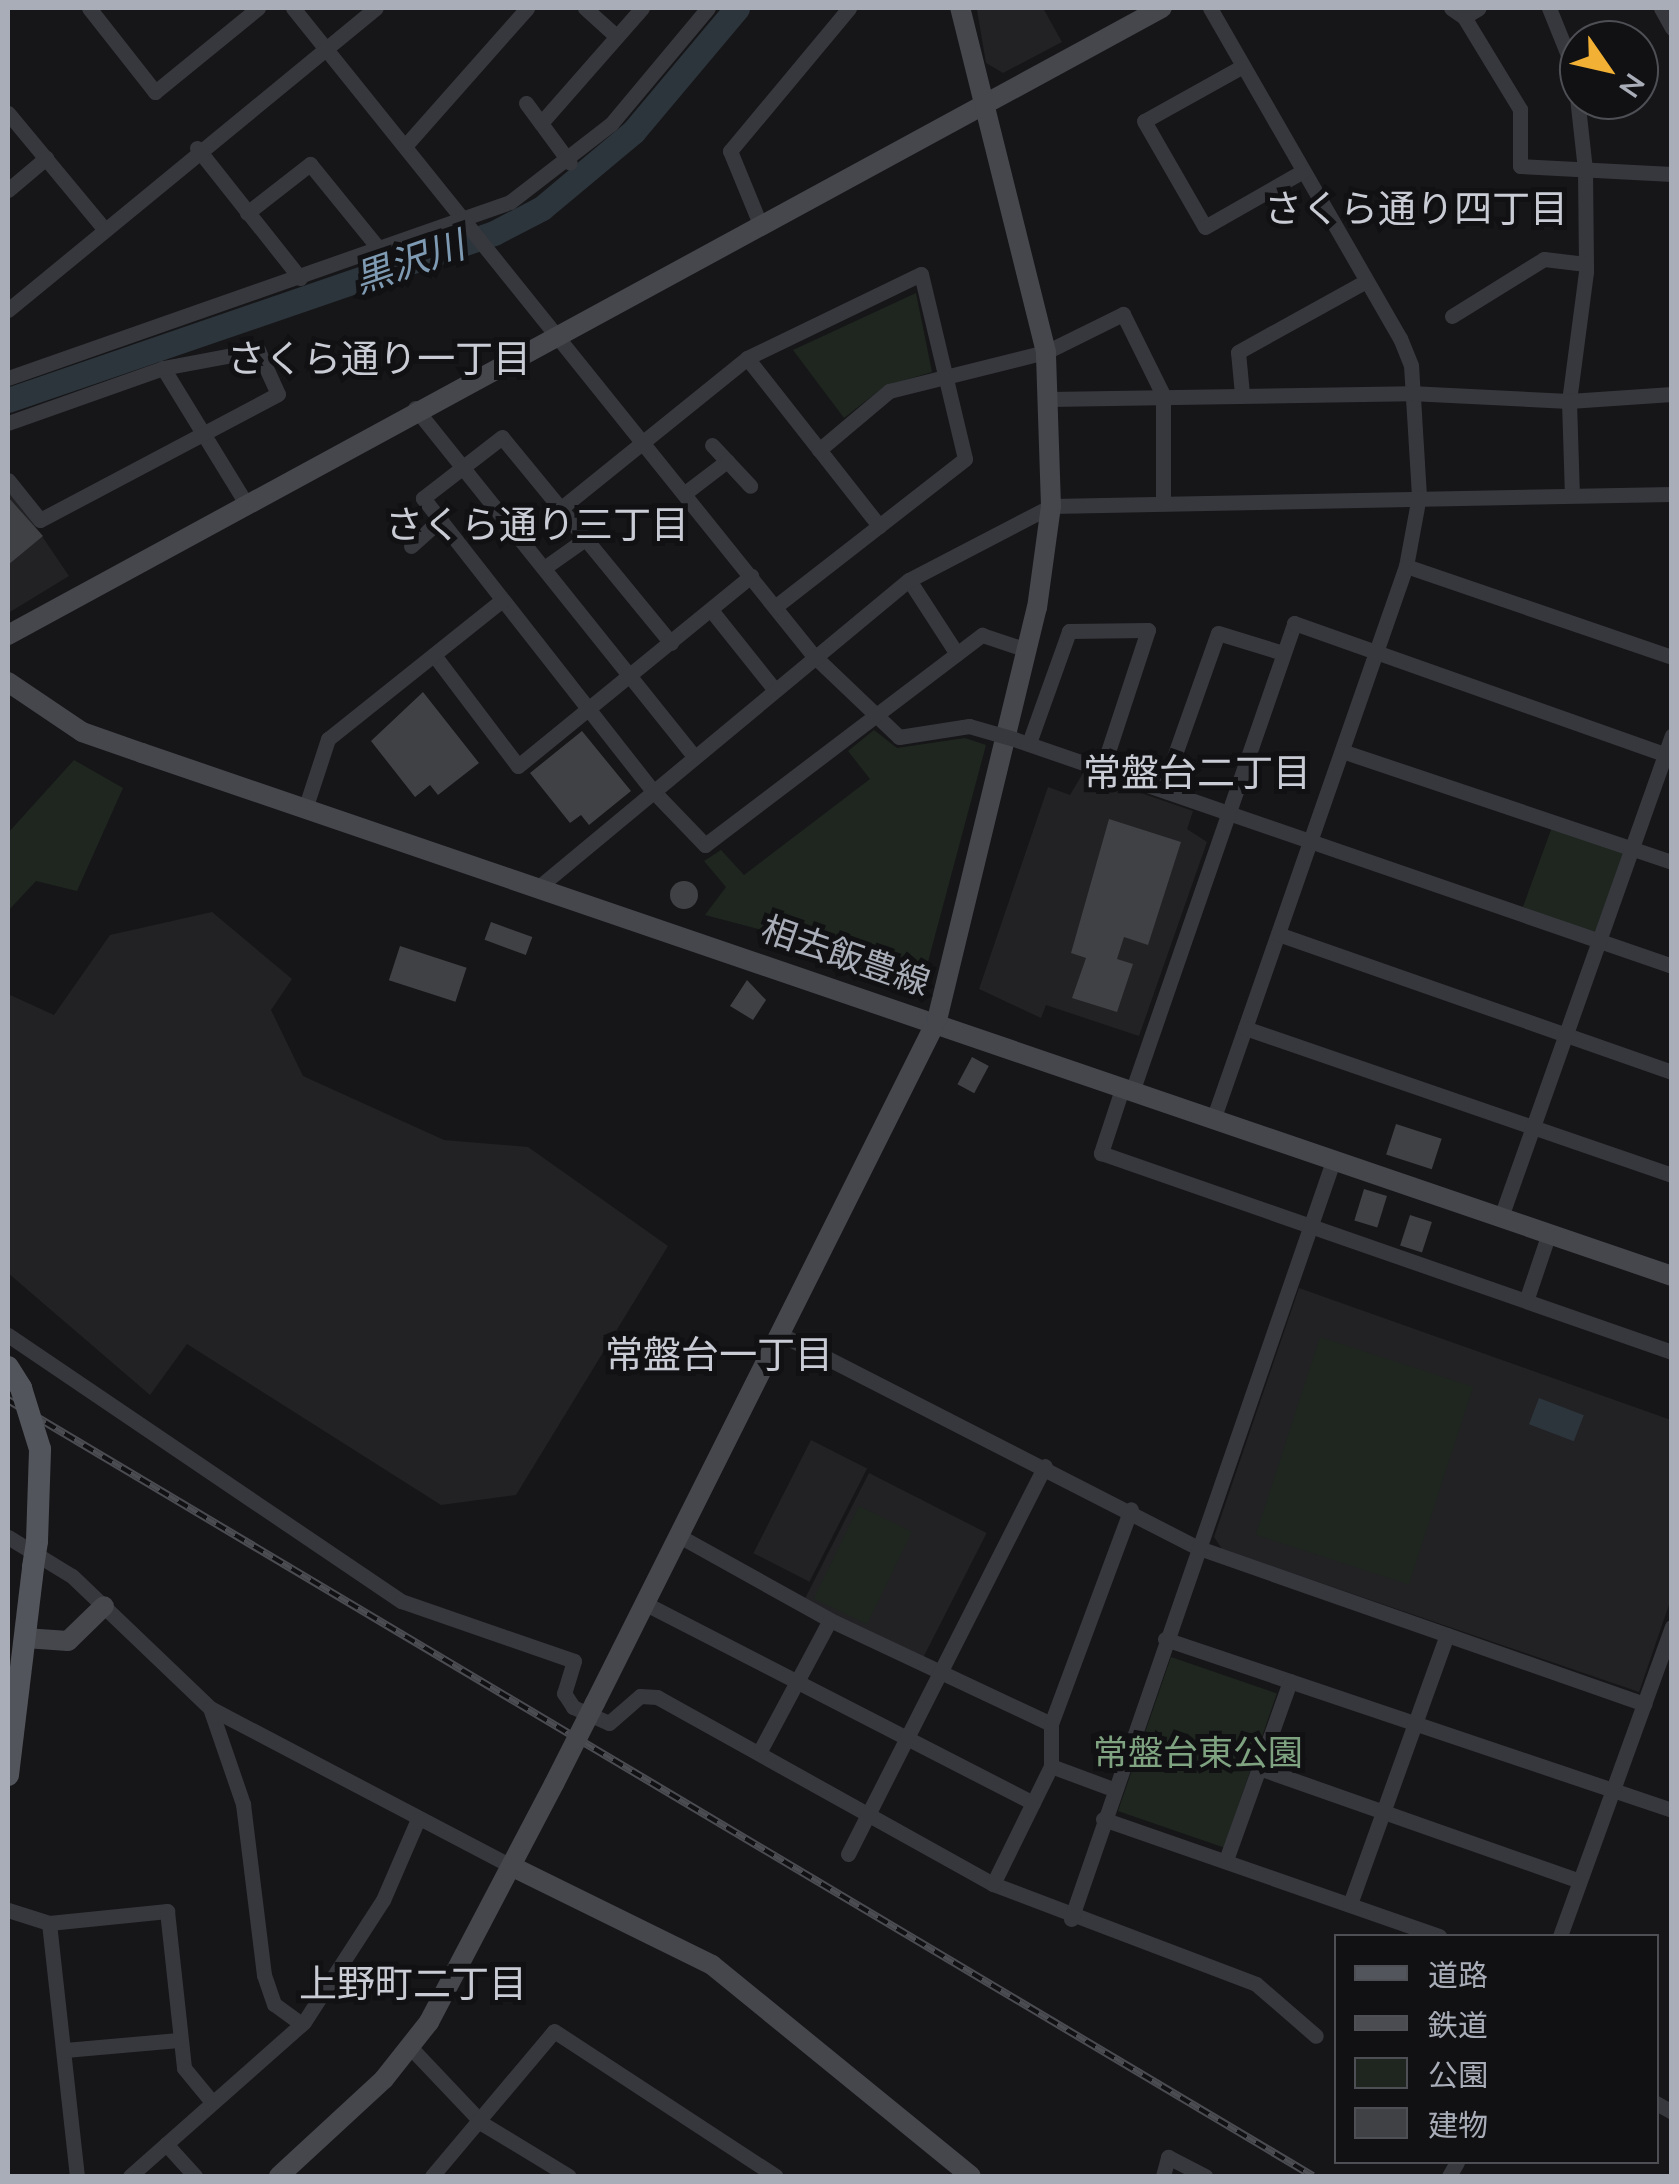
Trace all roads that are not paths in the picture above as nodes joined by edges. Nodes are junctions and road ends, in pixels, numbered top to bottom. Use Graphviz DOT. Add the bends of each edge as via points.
graph roads {
  1 [pos="89,8"];
  2 [pos="258,8"];
  3 [pos="293,8"];
  4 [pos="376,8"];
  5 [pos="526,8"];
  6 [pos="585,8"];
  7 [pos="642,8"];
  8 [pos="708,8"];
  9 [pos="849,8"];
  10 [pos="960,8"];
  11 [pos="1162,8"];
  12 [pos="1210,8"];
  13 [pos="1479,8"];
  14 [pos="1549,8"];
  15 [pos="1661,8"];
  16 [pos="1458,12"];
  17 [pos="1672,28"];
  18 [pos="616,36"];
  19 [pos="326,48"];
  20 [pos="1243,66"];
  21 [pos="526,104"];
  22 [pos="984,105"];
  23 [pos="8,113"];
  24 [pos="541,123"];
  25 [pos="406,144"];
  26 [pos="197,148"];
  27 [pos="46,158"];
  28 [pos="570,163"];
  29 [pos="1585,170"];
  30 [pos="1304,171"];
  31 [pos="1672,174"];
  32 [pos="8,190"];
  33 [pos="248,213"];
  34 [pos="468,223"];
  35 [pos="760,224"];
  36 [pos="105,230"];
  37 [pos="380,250"];
  38 [pos="1586,264"];
  39 [pos="300,278"];
  40 [pos="1366,280"];
  41 [pos="8,310"];
  42 [pos="1452,316"];
  43 [pos="557,335"];
  44 [pos="1046,352"];
  45 [pos="747,358"];
  46 [pos="163,368"];
  47 [pos="944,374"];
  48 [pos="8,378"];
  49 [pos="1410,393"];
  50 [pos="1164,394"];
  51 [pos="1242,394"];
  52 [pos="1672,394"];
  53 [pos="1048,399"];
  54 [pos="1570,401"];
  55 [pos="415,408"];
  56 [pos="8,423"];
  57 [pos="206,434"];
  58 [pos="644,442"];
  59 [pos="712,445"];
  60 [pos="819,450"];
  61 [pos="727,461"];
  62 [pos="463,466"];
  63 [pos="8,480"];
  64 [pos="750,486"];
  65 [pos="685,493"];
  66 [pos="1572,494"];
  67 [pos="1672,494"];
  68 [pos="1419,496"];
  69 [pos="1163,501"];
  70 [pos="246,502"];
  71 [pos="1051,506"];
  72 [pos="560,509"];
  73 [pos="440,520"];
  74 [pos="879,526"];
  75 [pos="584,538"];
  76 [pos="411,546"];
  77 [pos="1406,566"];
  78 [pos="544,568"];
  79 [pos="751,576"];
  80 [pos="909,580"];
  81 [pos="502,600"];
  82 [pos="775,607"];
  83 [pos="711,610"];
  84 [pos="8,635"];
  85 [pos="671,643"];
  86 [pos="1027,650"];
  87 [pos="1284,653"];
  88 [pos="1374,653"];
  89 [pos="957,654"];
  90 [pos="434,656"];
  91 [pos="813,656"];
  92 [pos="1672,657"];
  93 [pos="630,676"];
  94 [pos="8,682"];
  95 [pos="774,689"];
  96 [pos="588,710"];
  97 [pos="879,714"];
  98 [pos="1672,735"];
  99 [pos="1022,741"];
  100 [pos="1342,750"];
  101 [pos="1668,756"];
  102 [pos="695,757"];
  103 [pos="1102,767"];
  104 [pos="1163,788"];
  105 [pos="653,791"];
  106 [pos="305,809"];
  107 [pos="1227,810"];
  108 [pos="1311,840"];
  109 [pos="1629,849"];
  110 [pos="1672,862"];
  111 [pos="540,886"];
  112 [pos="1278,934"];
  113 [pos="1597,940"];
  114 [pos="1672,966"];
  115 [pos="937,1020"];
  116 [pos="1245,1028"];
  117 [pos="1563,1034"];
  118 [pos="1672,1072"];
  119 [pos="1128,1088"];
  120 [pos="1214,1117"];
  121 [pos="1534,1127"];
  122 [pos="1334,1158"];
  123 [pos="1672,1175"];
  124 [pos="1501,1217"];
  125 [pos="1310,1226"];
  126 [pos="1549,1234"];
  127 [pos="1672,1276"];
  128 [pos="1526,1301"];
  129 [pos="780,1334"];
  130 [pos="8,1335"];
  131 [pos="1672,1352"];
  132 [pos="8,1366"];
  133 [pos="1045,1466"];
  134 [pos="1131,1509"];
  135 [pos="8,1536"];
  136 [pos="681,1537"];
  137 [pos="1200,1548"];
  138 [pos="646,1604"];
  139 [pos="104,1606"];
  140 [pos="830,1620"];
  141 [pos="1672,1627"];
  142 [pos="1448,1635"];
  143 [pos="25,1638"];
  144 [pos="1166,1639"];
  145 [pos="942,1677"];
  146 [pos="796,1680"];
  147 [pos="1290,1680"];
  148 [pos="1645,1704"];
  149 [pos="210,1708"];
  150 [pos="1414,1722"];
  151 [pos="1051,1724"];
  152 [pos="908,1738"];
  153 [pos="761,1749"];
  154 [pos="1051,1766"];
  155 [pos="1259,1768"];
  156 [pos="8,1774"];
  157 [pos="1114,1789"];
  158 [pos="1611,1791"];
  159 [pos="1033,1803"];
  160 [pos="1672,1810"];
  161 [pos="1382,1812"];
  162 [pos="868,1816"];
  163 [pos="1104,1818"];
  164 [pos="418,1819"];
  165 [pos="848,1854"];
  166 [pos="1226,1860"];
  167 [pos="513,1867"];
  168 [pos="1579,1881"];
  169 [pos="993,1884"];
  170 [pos="1350,1904"];
  171 [pos="8,1910"];
  172 [pos="1071,1919"];
  173 [pos="49,1923"];
  174 [pos="1434,1934"];
  175 [pos="1561,1934"];
  176 [pos="302,2024"];
  177 [pos="1316,2036"];
  178 [pos="179,2040"];
  179 [pos="410,2047"];
  180 [pos="65,2050"];
  181 [pos="212,2102"];
  182 [pos="483,2124"];
  183 [pos="166,2144"];
  184 [pos="752,2170"];
  185 [pos="77,2176"];
  186 [pos="130,2176"];
  187 [pos="195,2176"];
  188 [pos="279,2176"];
  189 [pos="432,2176"];
  190 [pos="570,2176"];
  191 [pos="776,2176"];
  192 [pos="971,2176"];
  193 [pos="1163,2176"];
  194 [pos="1205,2176"];
  1 -- 2 [label="street" via="155,92"];
  3 -- 19 [label="street"];
  4 -- 19 [label="street"];
  5 -- 25 [label="street"];
  6 -- 18 [label="street"];
  7 -- 18 [label="street"];
  8 -- 28 [label="street"];
  9 -- 35 [label="street" via="730,151"];
  10 -- 22 [label="street"];
  11 -- 22 [label="street"];
  12 -- 20 [label="street"];
  13 -- 16 [label="street"];
  14 -- 29 [label="street" via="1574,70"];
  15 -- 17 [label="street"];
  16 -- 29 [label="street" via="1520,109 1520,166"];
  18 -- 24 [label="street"];
  19 -- 25 [label="street"];
  19 -- 26 [label="street"];
  20 -- 30 [label="street"];
  20 -- 30 [label="street" via="1144,121 1205,227"];
  21 -- 24 [label="street"];
  22 -- 35 [label="street"];
  22 -- 44 [label="street"];
  23 -- 27 [label="street"];
  24 -- 28 [label="street"];
  25 -- 34 [label="street"];
  26 -- 33 [label="street"];
  26 -- 36 [label="street"];
  27 -- 32 [label="street"];
  27 -- 36 [label="street"];
  28 -- 34 [label="street"];
  29 -- 31 [label="street"];
  29 -- 38 [label="street"];
  30 -- 40 [label="street"];
  33 -- 37 [label="street" via="310,164"];
  33 -- 39 [label="street"];
  34 -- 37 [label="street"];
  34 -- 43 [label="street"];
  35 -- 43 [label="street"];
  36 -- 41 [label="street"];
  37 -- 39 [label="street"];
  38 -- 42 [label="street" via="1544,260"];
  38 -- 54 [label="street"];
  39 -- 48 [label="street"];
  40 -- 49 [label="street" via="1411,365"];
  40 -- 51 [label="street" via="1238,352"];
  43 -- 55 [label="street"];
  43 -- 58 [label="street"];
  44 -- 47 [label="street"];
  44 -- 50 [label="street" via="1122,314"];
  44 -- 53 [label="street"];
  45 -- 47 [label="street" via="921,274"];
  45 -- 58 [label="street"];
  45 -- 60 [label="street"];
  46 -- 56 [label="street"];
  46 -- 57 [label="street"];
  46 -- 57 [label="street" via="258,350 278,394"];
  47 -- 60 [label="street" via="889,391"];
  47 -- 74 [label="street" via="965,459"];
  49 -- 51 [label="street"];
  49 -- 54 [label="street"];
  49 -- 68 [label="street"];
  50 -- 51 [label="street"];
  50 -- 53 [label="street"];
  50 -- 69 [label="street"];
  52 -- 54 [label="street"];
  53 -- 71 [label="street"];
  54 -- 66 [label="street"];
  55 -- 62 [label="street"];
  55 -- 70 [label="street"];
  57 -- 63 [label="street" via="40,520"];
  57 -- 70 [label="street"];
  58 -- 65 [label="street"];
  58 -- 72 [label="street"];
  59 -- 61 [label="street"];
  60 -- 74 [label="street"];
  61 -- 64 [label="street"];
  61 -- 65 [label="street"];
  62 -- 72 [label="street" via="502,437"];
  62 -- 73 [label="street" via="423,498"];
  62 -- 78 [label="street"];
  65 -- 79 [label="street"];
  66 -- 67 [label="street"];
  66 -- 68 [label="street"];
  68 -- 69 [label="street"];
  68 -- 77 [label="street"];
  69 -- 71 [label="street"];
  70 -- 84 [label="street"];
  71 -- 80 [label="street"];
  71 -- 86 [label="street"];
  72 -- 75 [label="street"];
  73 -- 76 [label="street"];
  73 -- 81 [label="street"];
  74 -- 82 [label="street"];
  75 -- 78 [label="street"];
  75 -- 85 [label="street"];
  77 -- 88 [label="street"];
  77 -- 92 [label="street"];
  78 -- 93 [label="street"];
  79 -- 82 [label="street"];
  79 -- 83 [label="street"];
  80 -- 89 [label="street"];
  80 -- 91 [label="street"];
  81 -- 90 [label="street"];
  81 -- 96 [label="street"];
  82 -- 91 [label="street"];
  83 -- 85 [label="street"];
  83 -- 95 [label="street"];
  85 -- 93 [label="street"];
  86 -- 89 [label="street" via="982,636"];
  86 -- 115 [label="street"];
  87 -- 88 [label="street" via="1294,623"];
  87 -- 104 [label="street" via="1218,633"];
  87 -- 107 [label="street"];
  88 -- 100 [label="street"];
  88 -- 101 [label="street"];
  89 -- 97 [label="street"];
  90 -- 96 [label="street" via="518,766"];
  90 -- 106 [label="street" via="328,739"];
  91 -- 95 [label="street"];
  91 -- 97 [label="street"];
  93 -- 96 [label="street"];
  93 -- 102 [label="street"];
  94 -- 106 [label="street, 相去飯豊線" via="82,732"];
  95 -- 102 [label="street"];
  96 -- 105 [label="street"];
  97 -- 99 [label="street, bridge" via="900,737 969,726"];
  97 -- 105 [label="street" via="706,845"];
  98 -- 101 [label="street"];
  99 -- 103 [label="street"];
  99 -- 103 [label="street" via="1069,632 1148,630"];
  100 -- 108 [label="street"];
  100 -- 109 [label="street"];
  101 -- 109 [label="street"];
  102 -- 105 [label="street"];
  103 -- 104 [label="street"];
  104 -- 107 [label="street"];
  105 -- 111 [label="street"];
  106 -- 111 [label="street, 相去飯豊線"];
  107 -- 108 [label="street"];
  107 -- 119 [label="street"];
  108 -- 112 [label="street"];
  108 -- 113 [label="street"];
  109 -- 110 [label="street"];
  109 -- 113 [label="street"];
  111 -- 115 [label="street, 相去飯豊線"];
  112 -- 116 [label="street"];
  112 -- 117 [label="street"];
  113 -- 114 [label="street"];
  113 -- 117 [label="street"];
  115 -- 119 [label="street, 相去飯豊線"];
  115 -- 129 [label="street"];
  116 -- 120 [label="street"];
  116 -- 121 [label="street"];
  117 -- 118 [label="street"];
  117 -- 121 [label="street"];
  119 -- 120 [label="street, 相去飯豊線"];
  119 -- 125 [label="street" via="1101,1153"];
  120 -- 122 [label="street, 相去飯豊線"];
  121 -- 123 [label="street"];
  121 -- 124 [label="street"];
  122 -- 124 [label="street, 相去飯豊線"];
  122 -- 125 [label="street"];
  124 -- 126 [label="street, 相去飯豊線"];
  125 -- 128 [label="street"];
  125 -- 137 [label="street"];
  126 -- 127 [label="street, 相去飯豊線"];
  126 -- 128 [label="street"];
  128 -- 131 [label="street"];
  129 -- 133 [label="street"];
  129 -- 136 [label="street"];
  130 -- 153 [label="street" via="401,1601 574,1661 564,1692 572,1708 610,1724 640,1696 657,1697"];
  132 -- 143 [label="main road, bridge" via="40,1449"];
  133 -- 134 [label="street"];
  133 -- 145 [label="street"];
  134 -- 137 [label="street"];
  134 -- 151 [label="street"];
  135 -- 139 [label="street"];
  136 -- 138 [label="street"];
  136 -- 140 [label="street"];
  137 -- 142 [label="street"];
  137 -- 144 [label="street"];
  138 -- 146 [label="street"];
  138 -- 167 [label="street, bridge"];
  139 -- 143 [label="street" via="68,1640"];
  139 -- 149 [label="street"];
  140 -- 145 [label="street"];
  140 -- 146 [label="street"];
  141 -- 148 [label="street"];
  142 -- 148 [label="street"];
  142 -- 150 [label="street"];
  143 -- 156 [label="main road"];
  144 -- 147 [label="street"];
  144 -- 157 [label="street"];
  145 -- 151 [label="street"];
  145 -- 152 [label="street"];
  146 -- 152 [label="street"];
  146 -- 153 [label="street"];
  147 -- 150 [label="street"];
  147 -- 155 [label="street"];
  148 -- 158 [label="street"];
  149 -- 164 [label="street"];
  149 -- 176 [label="street" via="244,1804 264,1975 274,2004"];
  150 -- 158 [label="street"];
  150 -- 161 [label="street"];
  151 -- 154 [label="street"];
  152 -- 159 [label="street"];
  152 -- 162 [label="street"];
  153 -- 162 [label="street"];
  154 -- 157 [label="street"];
  154 -- 159 [label="street"];
  155 -- 161 [label="street"];
  155 -- 166 [label="street"];
  157 -- 163 [label="street"];
  158 -- 160 [label="street"];
  158 -- 168 [label="street"];
  159 -- 169 [label="street"];
  161 -- 168 [label="street"];
  161 -- 170 [label="street"];
  162 -- 165 [label="street"];
  162 -- 169 [label="street"];
  163 -- 166 [label="street"];
  163 -- 172 [label="street"];
  164 -- 167 [label="street"];
  164 -- 176 [label="street" via="383,1900"];
  166 -- 170 [label="street"];
  167 -- 179 [label="street" via="464,1967"];
  167 -- 192 [label="street" via="712,1964"];
  168 -- 175 [label="street"];
  169 -- 172 [label="street"];
  170 -- 174 [label="street"];
  171 -- 173 [label="street"];
  172 -- 177 [label="street" via="1256,1984"];
  173 -- 178 [label="street" via="167,1911"];
  173 -- 180 [label="street"];
  176 -- 181 [label="street"];
  178 -- 180 [label="street"];
  178 -- 181 [label="street" via="184,2068"];
  179 -- 182 [label="street"];
  179 -- 188 [label="street"];
  180 -- 185 [label="street"];
  181 -- 183 [label="street"];
  182 -- 184 [label="street" via="554,2031"];
  182 -- 189 [label="street"];
  182 -- 190 [label="street"];
  183 -- 186 [label="street"];
  183 -- 187 [label="street"];
  184 -- 191 [label="street"];
  193 -- 194 [label="street" via="1168,2157"];
}
